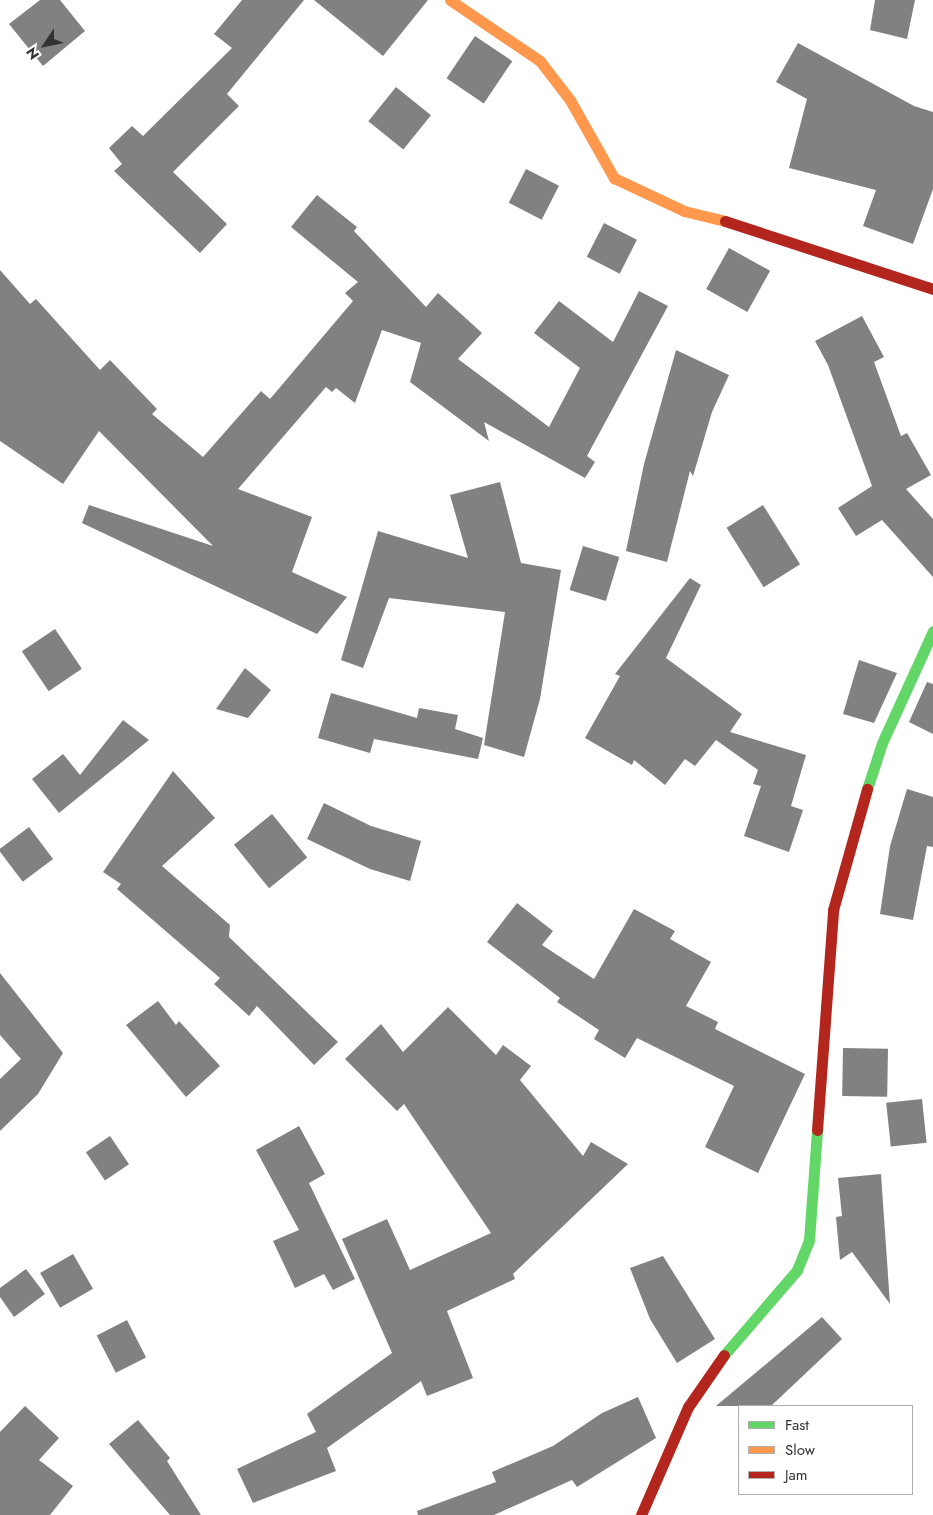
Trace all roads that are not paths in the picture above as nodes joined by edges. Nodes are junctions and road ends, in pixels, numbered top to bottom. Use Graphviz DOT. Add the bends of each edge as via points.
graph roads {
  1 [pos="450,0"];
  2 [pos="933,289"];
  3 [pos="933,631"];
  4 [pos="641,1515"];
  1 -- 2 [label="street" via="540,61 570,100 614,178 684,212 736,224"];
  3 -- 4 [label="street" via="882,744 853,831 833,910 809,1240 797,1270 714,1368 688,1407"];
}
